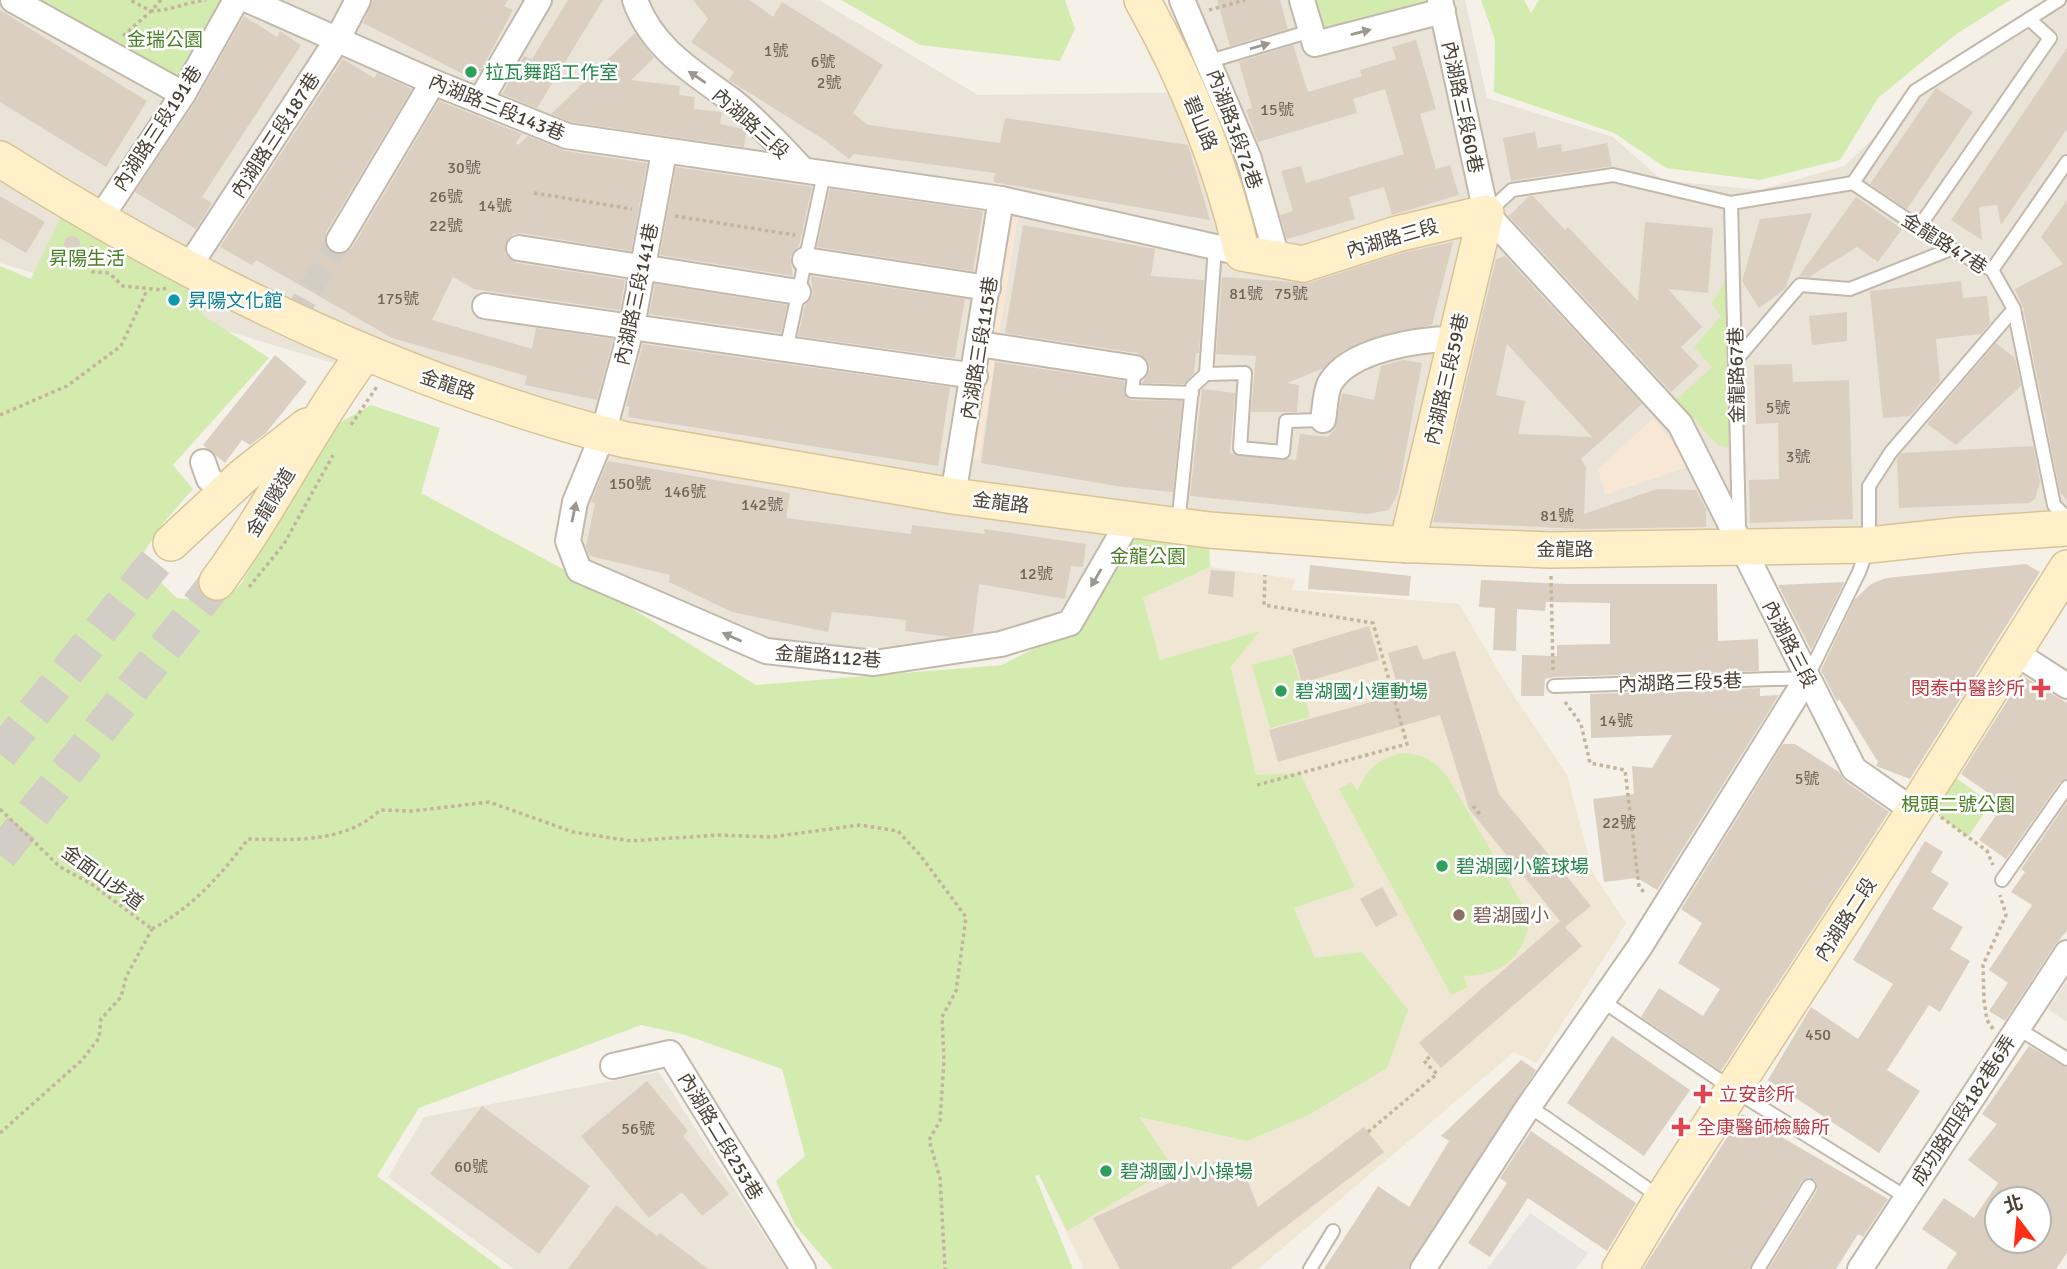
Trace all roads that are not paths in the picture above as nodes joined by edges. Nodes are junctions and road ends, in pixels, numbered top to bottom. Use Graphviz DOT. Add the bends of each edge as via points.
graph roads {
  1 [pos="13,0"];
  2 [pos="236,0"];
  3 [pos="248,0"];
  4 [pos="358,0"];
  5 [pos="539,0"];
  6 [pos="635,0"];
  7 [pos="1142,0"];
  8 [pos="1302,0"];
  9 [pos="2059,0"];
  10 [pos="1441,6"];
  11 [pos="1186,8"];
  12 [pos="2029,19"];
  13 [pos="1311,31"];
  14 [pos="337,40"];
  15 [pos="1210,61"];
  16 [pos="433,82"];
  17 [pos="183,94"];
  18 [pos="480,101"];
  19 [pos="664,152"];
  20 [pos="0,159"];
  21 [pos="2067,162"];
  22 [pos="813,172"];
  23 [pos="1853,183"];
  24 [pos="1001,199"];
  25 [pos="1731,203"];
  26 [pos="1486,213"];
  27 [pos="99,220"];
  28 [pos="1919,228"];
  29 [pos="339,240"];
  30 [pos="519,248"];
  31 [pos="1951,249"];
  32 [pos="1229,250"];
  33 [pos="805,260"];
  34 [pos="1278,261"];
  35 [pos="182,265"];
  36 [pos="643,267"];
  37 [pos="1992,270"];
  38 [pos="988,288"];
  39 [pos="798,292"];
  40 [pos="485,306"];
  41 [pos="2014,309"];
  42 [pos="632,326"];
  43 [pos="1454,340"];
  44 [pos="979,344"];
  45 [pos="786,350"];
  46 [pos="376,358"];
  47 [pos="1736,360"];
  48 [pos="1135,368"];
  49 [pos="1206,374"];
  50 [pos="975,376"];
  51 [pos="1192,393"];
  52 [pos="1323,421"];
  53 [pos="334,431"];
  54 [pos="603,434"];
  55 [pos="203,462"];
  56 [pos="222,496"];
  57 [pos="953,496"];
  58 [pos="2067,518"];
  59 [pos="1130,519"];
  60 [pos="1178,526"];
  61 [pos="2067,528"];
  62 [pos="256,529"];
  63 [pos="1407,545"];
  64 [pos="1869,545"];
  65 [pos="1740,547"];
  66 [pos="2067,568"];
  67 [pos="2014,652"];
  68 [pos="1807,678"];
  69 [pos="1554,686"];
  70 [pos="2067,686"];
  71 [pos="2067,788"];
  72 [pos="1917,806"];
  73 [pos="2002,880"];
  74 [pos="2067,953"];
  75 [pos="1604,1002"];
  76 [pos="2011,1036"];
  77 [pos="2067,1059"];
  78 [pos="613,1066"];
  79 [pos="1735,1090"];
  80 [pos="1530,1106"];
  81 [pos="1809,1186"];
  82 [pos="1906,1197"];
  83 [pos="1662,1199"];
  84 [pos="1333,1231"];
  85 [pos="803,1269"];
  86 [pos="1310,1269"];
  87 [pos="1423,1269"];
  88 [pos="1620,1269"];
  89 [pos="1758,1269"];
  90 [pos="1860,1269"];
  1 -- 17 [label="street"];
  2 -- 17 [label="street, 內湖路三段191巷"];
  3 -- 14 [label="street, 內湖路三段143巷"];
  4 -- 14 [label="street, 內湖路三段187巷"];
  5 -- 18 [label="street"];
  22 -- 6 [label="street, 內湖路三段, one-way" via="735,103 685,69 661,44"];
  7 -- 32 [label="street, 碧山路" via="1220,169"];
  8 -- 13 [label="street"];
  9 -- 12 [label="lane"];
  13 -- 10 [label="street, one-way" via="1315,44"];
  10 -- 26 [label="street, 內湖路三段60巷"];
  11 -- 15 [label="street, 內湖路3段72巷"];
  12 -- 23 [label="lane" via="1915,91"];
  12 -- 28 [label="lane" via="2050,38"];
  15 -- 13 [label="lane, one-way"];
  14 -- 16 [label="street, 內湖路三段143巷"];
  14 -- 35 [label="street, 內湖路三段187巷"];
  15 -- 34 [label="street, 內湖路3段72巷" via="1249,159"];
  16 -- 18 [label="street, 內湖路三段143巷"];
  16 -- 29 [label="street"];
  17 -- 27 [label="street, 內湖路三段191巷"];
  18 -- 19 [label="street, 內湖路三段143巷" via="566,136"];
  19 -- 22 [label="street, 內湖路三段143巷"];
  19 -- 36 [label="street, 內湖路三段141巷"];
  20 -- 27 [label="street, 金龍路"];
  21 -- 37 [label="lane"];
  22 -- 24 [label="street, 內湖路三段"];
  22 -- 33 [label="lane"];
  23 -- 25 [label="lane"];
  23 -- 28 [label="lane, 金龍路47巷"];
  24 -- 32 [label="street, 內湖路三段"];
  24 -- 38 [label="street, 內湖路三段115巷"];
  25 -- 26 [label="lane" via="1613,175 1512,190"];
  25 -- 47 [label="lane, 金龍路67巷"];
  26 -- 34 [label="street, 內湖路三段" via="1397,234 1303,264"];
  26 -- 43 [label="street, 內湖路三段59巷"];
  26 -- 65 [label="street, 內湖路三段" via="1681,424"];
  27 -- 35 [label="street, 金龍路"];
  28 -- 31 [label="lane, 金龍路47巷"];
  30 -- 36 [label="street"];
  31 -- 37 [label="lane, 金龍路47巷"];
  31 -- 47 [label="lane" via="1850,289 1800,285"];
  32 -- 34 [label="street, 內湖路三段"];
  32 -- 49 [label="lane"];
  33 -- 38 [label="street"];
  33 -- 39 [label="lane"];
  35 -- 46 [label="street, 金龍路"];
  36 -- 39 [label="street"];
  36 -- 42 [label="street, 內湖路三段141巷"];
  37 -- 41 [label="lane, 金龍路47巷"];
  38 -- 44 [label="street, 內湖路三段115巷"];
  39 -- 45 [label="lane"];
  40 -- 42 [label="street"];
  41 -- 58 [label="lane, 金龍路47巷" via="2054,505"];
  41 -- 64 [label="lane" via="1891,452 1869,486"];
  42 -- 45 [label="street"];
  42 -- 54 [label="street, 內湖路三段141巷"];
  43 -- 52 [label="street" via="1392,346 1349,365 1330,383"];
  43 -- 63 [label="street, 內湖路三段59巷"];
  44 -- 48 [label="street"];
  44 -- 50 [label="street, 內湖路三段115巷"];
  45 -- 50 [label="street"];
  46 -- 53 [label="street, 金龍隧道"];
  46 -- 54 [label="street, 金龍路"];
  47 -- 65 [label="lane, 金龍路67巷"];
  48 -- 51 [label="lane" via="1132,391"];
  49 -- 51 [label="lane" via="1192,387"];
  49 -- 52 [label="lane" via="1245,373 1240,448 1283,452 1286,421"];
  50 -- 57 [label="street, 內湖路三段115巷"];
  51 -- 60 [label="lane"];
  53 -- 56 [label="street, 金龍隧道"];
  53 -- 62 [label="street, 金龍隧道"];
  54 -- 57 [label="street, 金龍路"];
  59 -- 54 [label="street, 金龍路112巷, one-way" via="1070,623 1001,644 874,663 766,652 579,570 568,541 575,502"];
  55 -- 56 [label="street"];
  56 -- 62 [label="street" via="223,519 233,529"];
  56 -- 62 [label="street, 金龍隧道" via="176,538 207,541 220,549 230,579"];
  57 -- 59 [label="street, 金龍路"];
  59 -- 60 [label="street, 金龍路"];
  60 -- 63 [label="street, 金龍路"];
  61 -- 64 [label="street, 金龍路"];
  63 -- 65 [label="street, 金龍路" via="1550,550"];
  64 -- 65 [label="street, 金龍路"];
  64 -- 68 [label="lane"];
  65 -- 68 [label="street, 內湖路三段"];
  66 -- 67 [label="street, 內湖路二段"];
  67 -- 70 [label="street"];
  67 -- 72 [label="street, 內湖路二段"];
  68 -- 69 [label="lane, 內湖路三段5巷"];
  68 -- 72 [label="street, 內湖路三段" via="1854,769"];
  68 -- 75 [label="street"];
  71 -- 73 [label="lane"];
  72 -- 79 [label="street, 內湖路二段"];
  74 -- 76 [label="street, 成功路四段182巷6弄"];
  75 -- 79 [label="lane"];
  75 -- 80 [label="street"];
  76 -- 77 [label="lane"];
  76 -- 82 [label="street, 成功路四段182巷6弄"];
  78 -- 85 [label="street, 內湖路二段253巷" via="670,1053"];
  79 -- 82 [label="lane"];
  79 -- 83 [label="street, 內湖路二段"];
  80 -- 83 [label="lane"];
  80 -- 87 [label="street"];
  81 -- 89 [label="lane"];
  82 -- 90 [label="street, 成功路四段182巷6弄"];
  83 -- 88 [label="street, 內湖路二段"];
  84 -- 86 [label="lane"];
}
